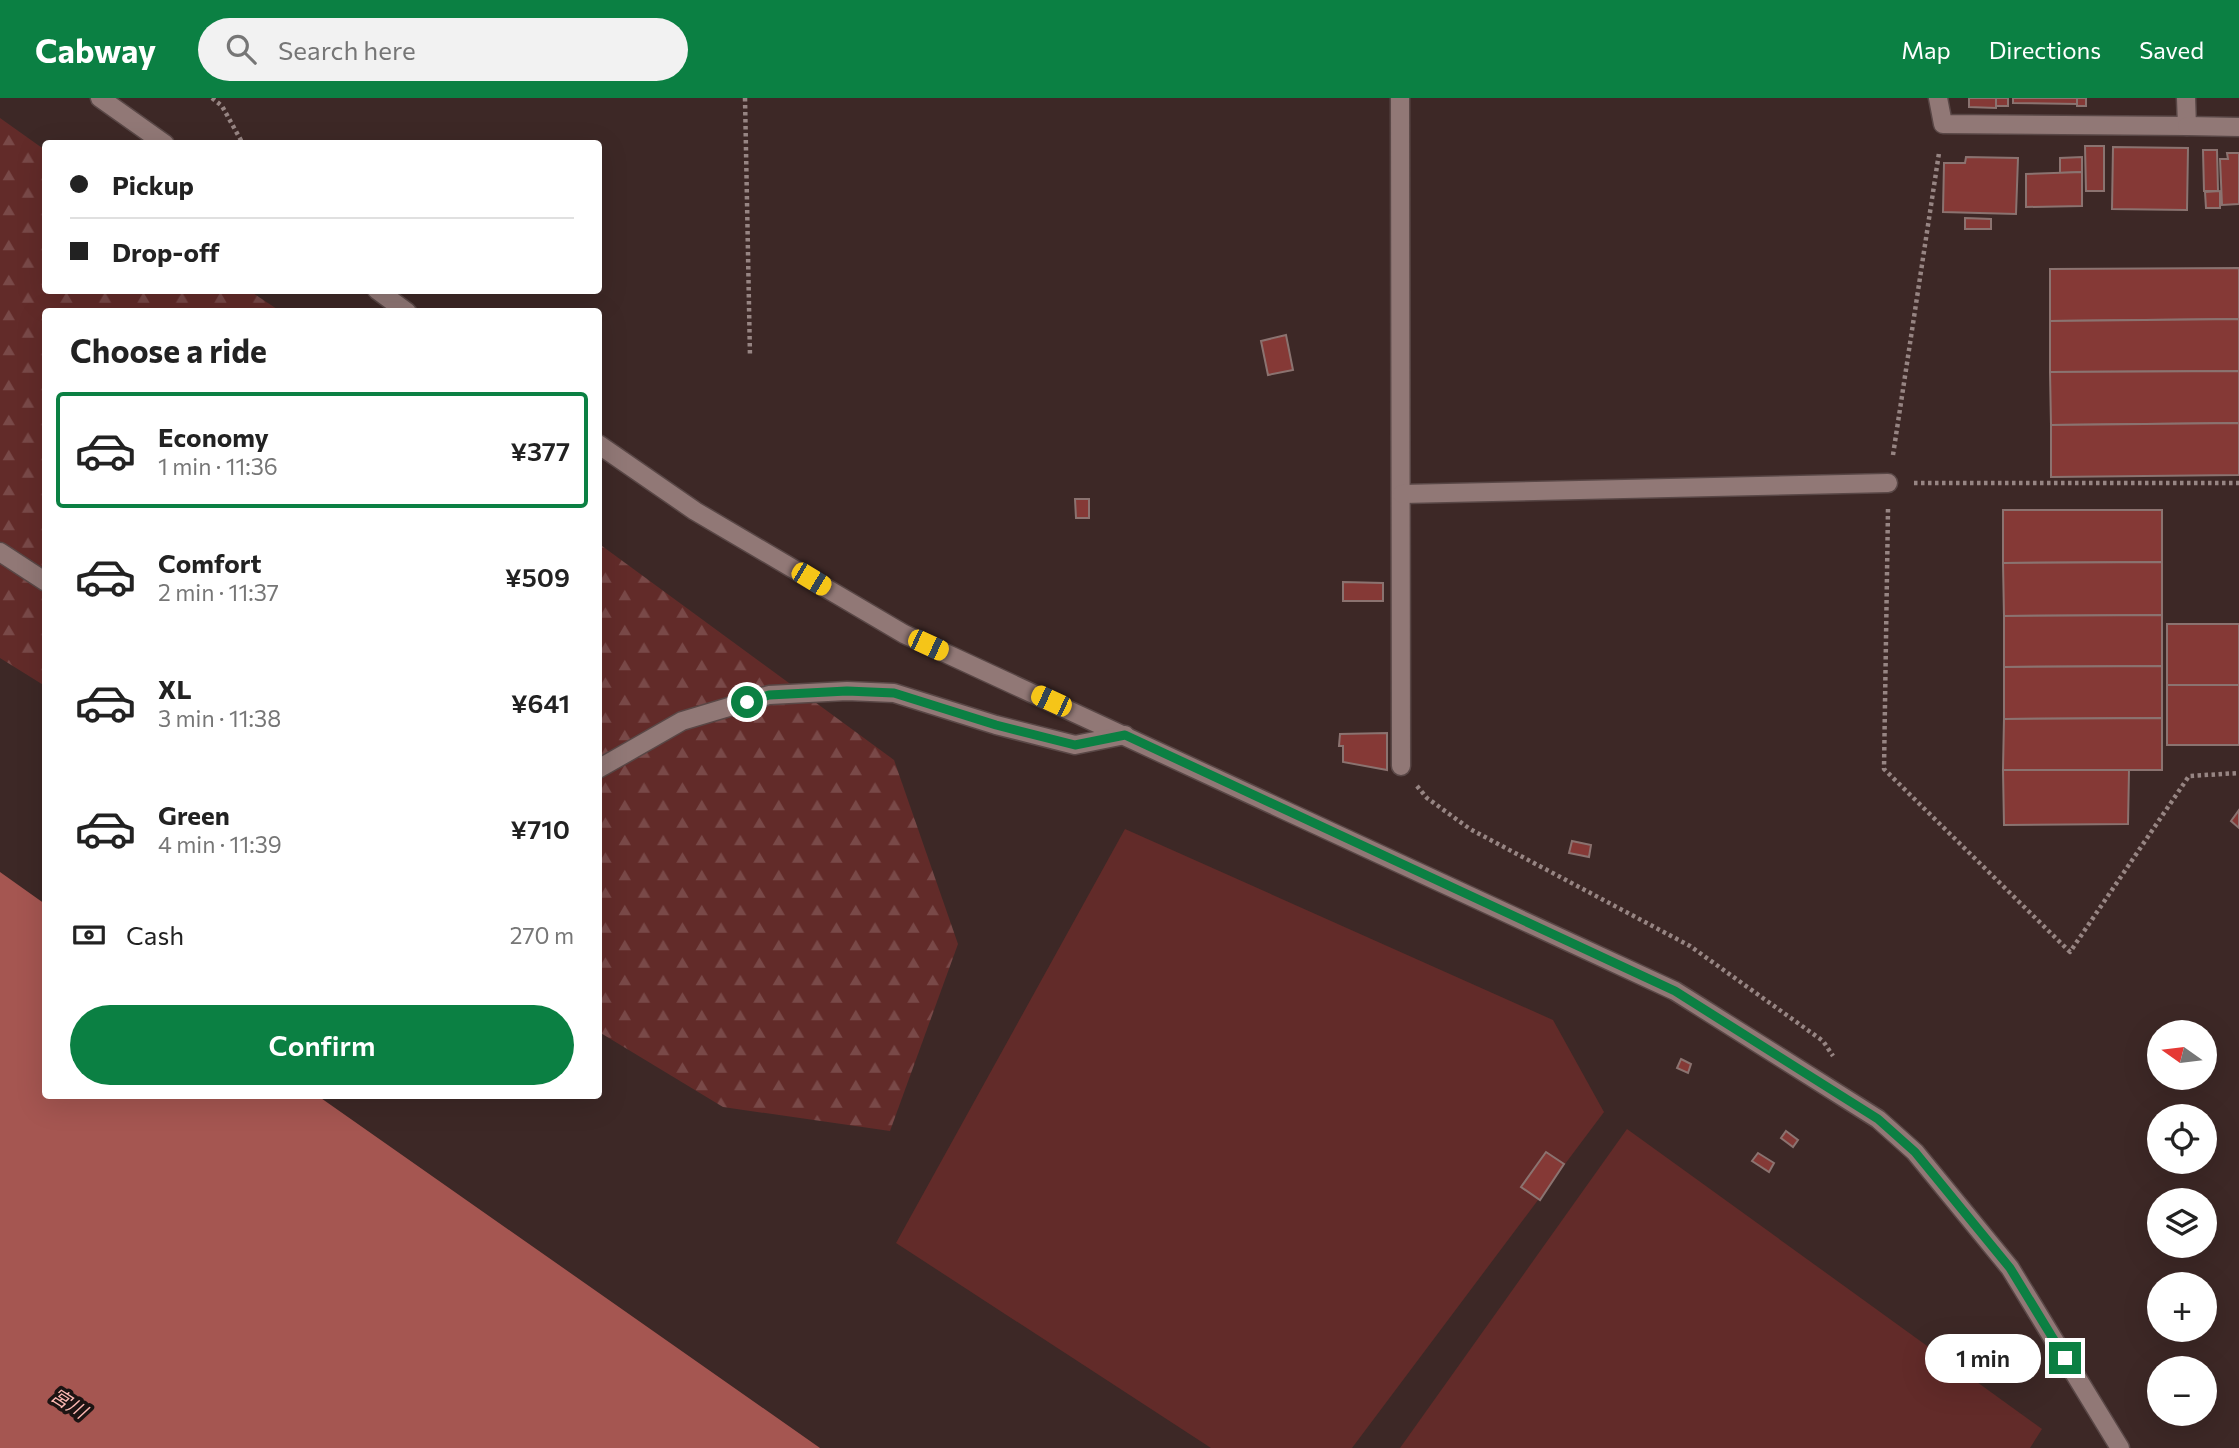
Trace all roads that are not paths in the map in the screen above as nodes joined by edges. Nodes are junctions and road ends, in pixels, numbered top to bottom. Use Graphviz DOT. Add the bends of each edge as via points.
graph roads {
  1 [pos="100,98"];
  2 [pos="1400,98"];
  3 [pos="1938,98"];
  4 [pos="2186,98"];
  5 [pos="2187,126"];
  6 [pos="2239,127"];
  7 [pos="159,140"];
  8 [pos="382,294"];
  9 [pos="402,308"];
  10 [pos="602,447"];
  11 [pos="1888,483"];
  12 [pos="1402,494"];
  13 [pos="0,552"];
  14 [pos="42,579"];
  15 [pos="1125,735"];
  16 [pos="1401,766"];
  17 [pos="602,767"];
  18 [pos="2120,1448"];
  1 -- 7 [label="street"];
  2 -- 12 [label="street"];
  3 -- 5 [label="street" via="1943,124"];
  4 -- 5 [label="street"];
  5 -- 6 [label="street"];
  8 -- 9 [label="street"];
  10 -- 15 [label="street" via="695,511 904,634"];
  11 -- 12 [label="street"];
  12 -- 16 [label="street"];
  13 -- 14 [label="street"];
  15 -- 17 [label="street" via="1075,745 894,693 769,695 682,721"];
  15 -- 18 [label="street" via="1675,991 1878,1119 1915,1152 2010,1268"];
}
